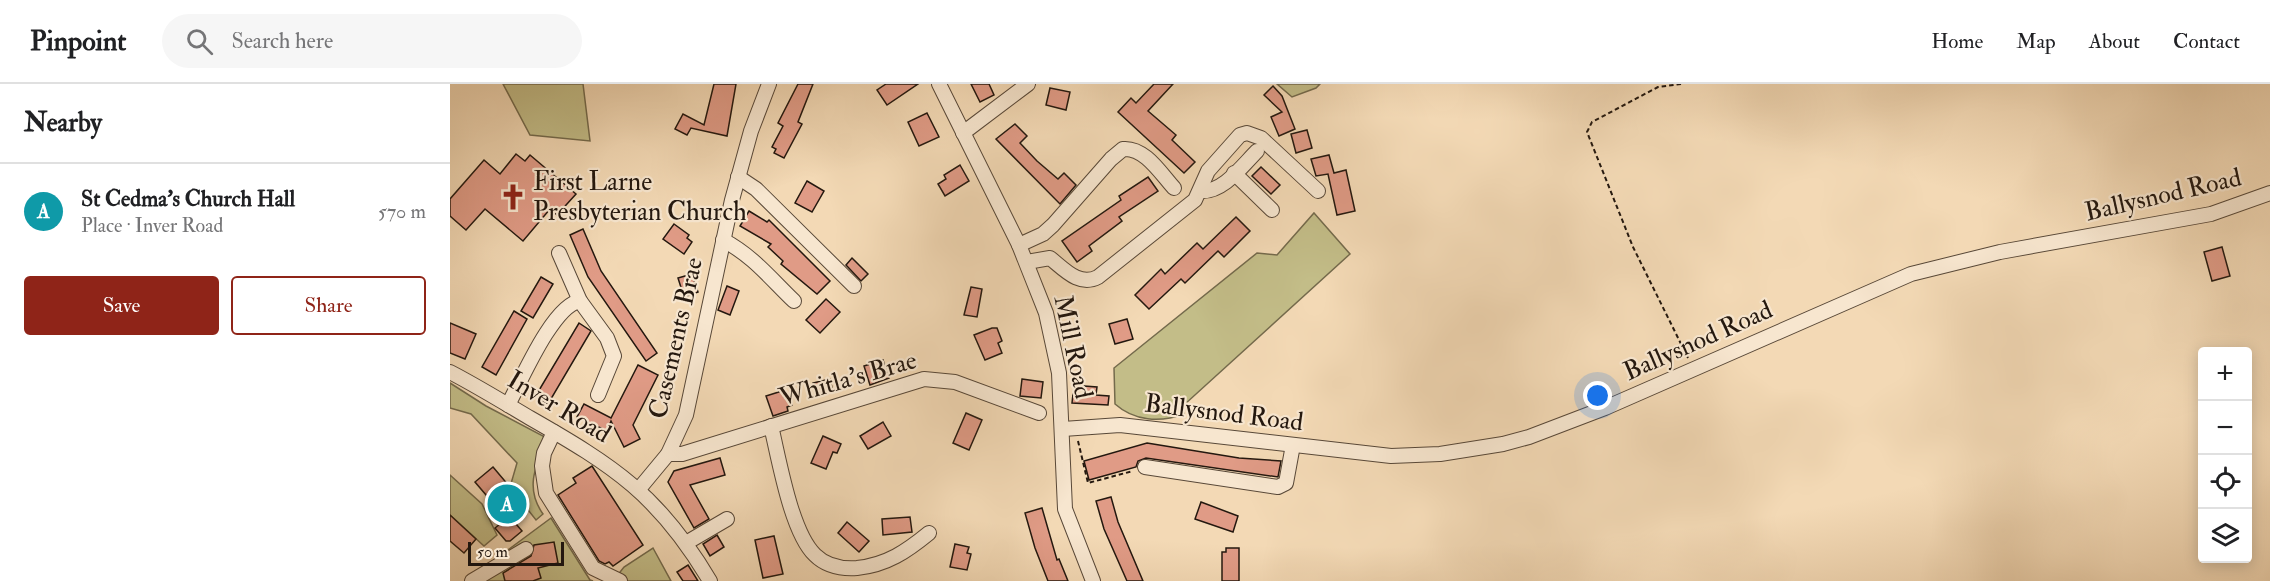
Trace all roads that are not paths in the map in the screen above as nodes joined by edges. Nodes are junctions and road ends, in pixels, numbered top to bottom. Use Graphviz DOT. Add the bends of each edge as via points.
graph roads {
  1 [pos="769,84"];
  2 [pos="939,84"];
  3 [pos="1028,84"];
  4 [pos="963,133"];
  5 [pos="1257,151"];
  6 [pos="1234,173"];
  7 [pos="738,177"];
  8 [pos="1174,188"];
  9 [pos="1200,191"];
  10 [pos="1318,191"];
  11 [pos="2270,193"];
  12 [pos="1272,210"];
  13 [pos="723,240"];
  14 [pos="1019,245"];
  15 [pos="559,253"];
  16 [pos="1027,262"];
  17 [pos="854,286"];
  18 [pos="580,301"];
  19 [pos="794,301"];
  20 [pos="450,372"];
  21 [pos="598,395"];
  22 [pos="508,405"];
  23 [pos="1039,413"];
  24 [pos="771,426"];
  25 [pos="1063,429"];
  26 [pos="554,432"];
  27 [pos="1293,445"];
  28 [pos="668,454"];
  29 [pos="1145,467"];
  30 [pos="639,489"];
  31 [pos="727,519"];
  32 [pos="930,533"];
  33 [pos="686,543"];
  34 [pos="526,549"];
  35 [pos="472,581"];
  36 [pos="620,581"];
  37 [pos="710,581"];
  38 [pos="1093,581"];
  1 -- 7 [label="street, Casements Brae"];
  2 -- 4 [label="street, Mill Road"];
  3 -- 4 [label="street"];
  4 -- 14 [label="street, Mill Road"];
  5 -- 6 [label="street"];
  6 -- 9 [label="street" via="1209,192"];
  6 -- 12 [label="street"];
  7 -- 13 [label="street, Casements Brae"];
  7 -- 17 [label="street" via="756,189"];
  8 -- 14 [label="street" via="1143,155 1134,149 1123,149 1053,225"];
  9 -- 10 [label="street" via="1208,171 1240,135 1253,133"];
  9 -- 16 [label="street" via="1195,200 1093,280 1077,279 1050,258"];
  11 -- 27 [label="street, Ballysnod Road" via="2211,214 1938,265 1878,286 1558,427 1503,444 1440,454 1391,456"];
  13 -- 19 [label="street" via="763,267"];
  13 -- 28 [label="street, Casements Brae" via="690,399"];
  14 -- 16 [label="street, Mill Road"];
  15 -- 18 [label="street"];
  16 -- 25 [label="street, Mill Road" via="1053,343"];
  18 -- 21 [label="street" via="607,338 614,356"];
  18 -- 22 [label="street" via="568,304 556,318"];
  20 -- 22 [label="street, Inver Road"];
  22 -- 26 [label="street, Inver Road"];
  23 -- 24 [label="street, Whitla's Brae" via="934,378"];
  24 -- 28 [label="street, Whitla's Brae" via="682,454"];
  24 -- 32 [label="street" via="798,526 805,543 824,563 852,568 881,564"];
  25 -- 27 [label="street, Ballysnod Road" via="1131,426"];
  25 -- 38 [label="street, Mill Road" via="1065,509"];
  26 -- 30 [label="street, Inver Road"];
  26 -- 36 [label="street" via="542,466 546,493 593,568"];
  27 -- 29 [label="street" via="1286,483 1278,487"];
  28 -- 30 [label="street, Casements Brae"];
  30 -- 33 [label="street"];
  31 -- 33 [label="street"];
  33 -- 37 [label="street"];
  34 -- 35 [label="street"];
}
